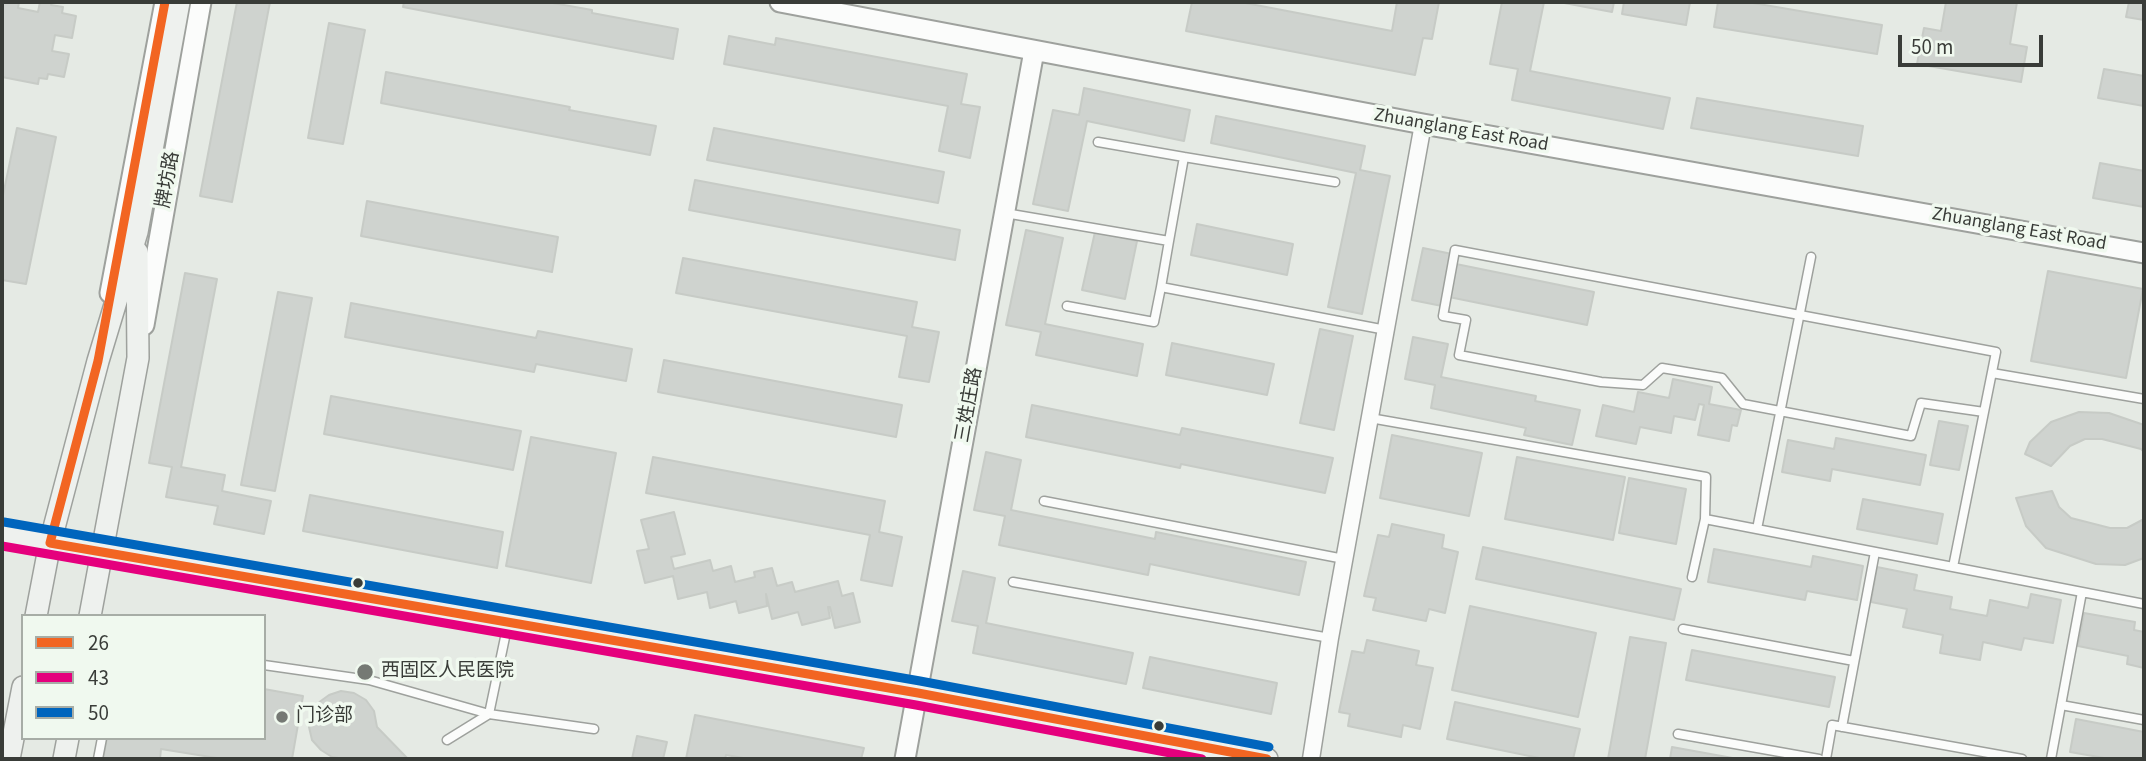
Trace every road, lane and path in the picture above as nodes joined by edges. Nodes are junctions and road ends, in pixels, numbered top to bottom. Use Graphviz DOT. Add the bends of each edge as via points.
graph roads {
  1 [pos="165,2"];
  2 [pos="179,2"];
  3 [pos="201,2"];
  4 [pos="780,2"];
  5 [pos="1034,51"];
  6 [pos="1423,124"];
  7 [pos="1098,142"];
  8 [pos="1184,157"];
  9 [pos="1335,182"];
  10 [pos="1005,213"];
  11 [pos="136,232"];
  12 [pos="1169,241"];
  13 [pos="2144,253"];
  14 [pos="1811,257"];
  15 [pos="1161,287"];
  16 [pos="1067,306"];
  17 [pos="1800,315"];
  18 [pos="1386,330"];
  19 [pos="138,358"];
  20 [pos="97,361"];
  21 [pos="1992,373"];
  22 [pos="2144,399"];
  23 [pos="1780,411"];
  24 [pos="1984,412"];
  25 [pos="1370,418"];
  26 [pos="1044,501"];
  27 [pos="1705,519"];
  28 [pos="1757,529"];
  29 [pos="2,534"];
  30 [pos="50,543"];
  31 [pos="1875,552"];
  32 [pos="101,553"];
  33 [pos="1344,559"];
  34 [pos="1953,567"];
  35 [pos="1692,577"];
  36 [pos="1013,582"];
  37 [pos="2082,592"];
  38 [pos="2144,604"];
  39 [pos="36,614"];
  40 [pos="90,614"];
  41 [pos="508,623"];
  42 [pos="1683,629"];
  43 [pos="1330,638"];
  44 [pos="1854,661"];
  45 [pos="266,665"];
  46 [pos="918,693"];
  47 [pos="21,697"];
  48 [pos="2061,705"];
  49 [pos="489,714"];
  50 [pos="2144,720"];
  51 [pos="1842,727"];
  52 [pos="594,729"];
  53 [pos="1678,734"];
  54 [pos="68,740"];
  55 [pos="102,740"];
  56 [pos="447,740"];
  57 [pos="9,759"];
  58 [pos="64,759"];
  59 [pos="98,759"];
  60 [pos="905,759"];
  61 [pos="1267,759"];
  62 [pos="1311,759"];
  63 [pos="1819,759"];
  64 [pos="1826,759"];
  65 [pos="2022,759"];
  66 [pos="2051,759"];
  1 -- 20 [label="street, 牌坊路"];
  2 -- 11 [label="main road, 牌坊路"];
  3 -- 19 [label="street, 牌坊路"];
  4 -- 5 [label="street, Zhuanglang East Road"];
  5 -- 6 [label="street, Zhuanglang East Road"];
  5 -- 10 [label="street, 三姓庄路"];
  6 -- 13 [label="street, Zhuanglang East Road"];
  6 -- 18 [label="street"];
  7 -- 8 [label="lane"];
  8 -- 9 [label="lane"];
  8 -- 12 [label="lane"];
  10 -- 12 [label="lane"];
  10 -- 46 [label="street, 三姓庄路"];
  11 -- 19 [label="main road, 牌坊路"];
  11 -- 20 [label="main road, 牌坊路"];
  12 -- 15 [label="lane"];
  14 -- 17 [label="lane"];
  15 -- 16 [label="lane" via="1154,322"];
  15 -- 18 [label="lane"];
  17 -- 21 [label="lane" via="1996,352"];
  17 -- 23 [label="lane"];
  17 -- 23 [label="lane" via="1455,250 1443,316 1466,320 1459,355 1601,382 1643,385 1662,368 1722,378 1744,404"];
  18 -- 25 [label="street"];
  19 -- 32 [label="main road, 牌坊路"];
  20 -- 30 [label="main road, 牌坊路"];
  21 -- 22 [label="lane"];
  21 -- 24 [label="lane"];
  23 -- 24 [label="lane" via="1911,436 1921,403"];
  23 -- 28 [label="lane"];
  24 -- 34 [label="lane"];
  25 -- 27 [label="lane" via="1706,477"];
  25 -- 33 [label="street"];
  26 -- 33 [label="lane"];
  27 -- 28 [label="lane"];
  27 -- 35 [label="lane"];
  28 -- 31 [label="lane"];
  29 -- 30 [label="main road"];
  30 -- 32 [label="main road"];
  30 -- 39 [label="main road, 牌坊路"];
  31 -- 34 [label="lane"];
  31 -- 44 [label="lane"];
  32 -- 40 [label="main road, 牌坊路"];
  32 -- 41 [label="main road"];
  33 -- 43 [label="street"];
  34 -- 37 [label="lane"];
  36 -- 43 [label="lane"];
  37 -- 38 [label="lane"];
  37 -- 48 [label="lane"];
  41 -- 46 [label="main road"];
  41 -- 49 [label="lane"];
  42 -- 44 [label="lane"];
  43 -- 62 [label="street"];
  44 -- 51 [label="lane"];
  45 -- 49 [label="lane" via="369,680"];
  46 -- 60 [label="street, 三姓庄路"];
  46 -- 61 [label="main road"];
  47 -- 57 [label="main road"];
  48 -- 50 [label="lane"];
  48 -- 66 [label="lane"];
  49 -- 52 [label="lane"];
  49 -- 56 [label="lane"];
  51 -- 64 [label="lane" via="1832,725"];
  51 -- 65 [label="lane"];
  53 -- 63 [label="lane"];
  54 -- 58 [label="main road"];
  55 -- 59 [label="lane"];
}
